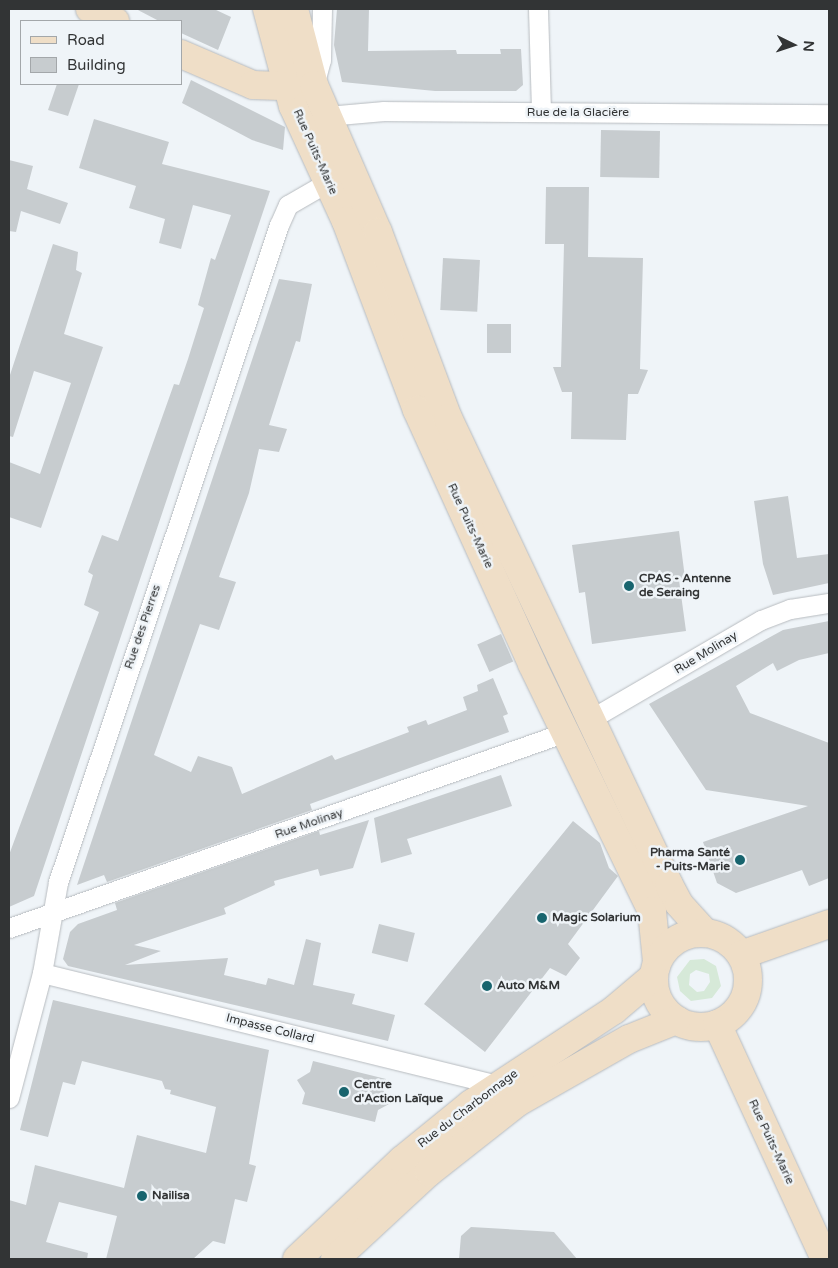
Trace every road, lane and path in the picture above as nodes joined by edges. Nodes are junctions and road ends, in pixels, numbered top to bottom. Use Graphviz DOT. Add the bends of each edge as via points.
graph roads {
  1 [pos="90,9"];
  2 [pos="267,9"];
  3 [pos="294,9"];
  4 [pos="322,9"];
  5 [pos="538,9"];
  6 [pos="113,20"];
  7 [pos="182,54"];
  8 [pos="314,85"];
  9 [pos="287,86"];
  10 [pos="541,112"];
  11 [pos="829,114"];
  12 [pos="326,116"];
  13 [pos="328,182"];
  14 [pos="829,603"];
  15 [pos="578,726"];
  16 [pos="53,915"];
  17 [pos="829,924"];
  18 [pos="9,928"];
  19 [pos="705,933"];
  20 [pos="741,956"];
  21 [pos="656,969"];
  22 [pos="42,973"];
  23 [pos="676,1020"];
  24 [pos="717,1024"];
  25 [pos="498,1084"];
  26 [pos="9,1098"];
  27 [pos="297,1259"];
  28 [pos="335,1259"];
  29 [pos="825,1259"];
  1 -- 6 [label="street"];
  2 -- 9 [label="street, Rue Puits-Marie"];
  3 -- 8 [label="street, Rue Puits-Marie"];
  4 -- 8 [label="street" via="321,60"];
  5 -- 10 [label="street"];
  7 -- 9 [label="street" via="253,84"];
  8 -- 12 [label="street, Rue Puits-Marie"];
  9 -- 13 [label="street, Rue Puits-Marie"];
  10 -- 11 [label="street, Rue de la Glacière"];
  10 -- 12 [label="street, Rue de la Glacière" via="384,111"];
  12 -- 15 [label="street, Rue Puits-Marie" via="378,232 448,418"];
  13 -- 15 [label="street, Rue Puits-Marie" via="429,438"];
  13 -- 16 [label="street, Rue des Pierres" via="288,205 278,224 58,882"];
  14 -- 15 [label="street, Rue Molinay" via="776,614"];
  15 -- 16 [label="street, Rue Molinay"];
  15 -- 19 [label="street, Rue Puits-Marie" via="673,892"];
  15 -- 21 [label="street, Rue Puits-Marie" via="652,911"];
  16 -- 18 [label="street, Rue Molinay"];
  16 -- 22 [label="street, Rue des Pierres"];
  17 -- 20 [label="street"];
  19 -- 20 [label="street" via="719,936"];
  19 -- 21 [label="street, Rue du Charbonnage" via="690,934 670,943"];
  20 -- 24 [label="street" via="748,982 745,995 739,1008"];
  21 -- 23 [label="street" via="658,998"];
  21 -- 25 [label="street, Rue du Charbonnage" via="614,1010"];
  22 -- 25 [label="street, Impasse Collard"];
  22 -- 26 [label="street, Rue des Pierres"];
  23 -- 24 [label="street" via="696,1027"];
  23 -- 28 [label="street, Rue du Charbonnage" via="629,1039 518,1102 429,1172"];
  24 -- 29 [label="street, Rue Puits-Marie"];
  25 -- 27 [label="street, Rue du Charbonnage" via="402,1160"];
}
